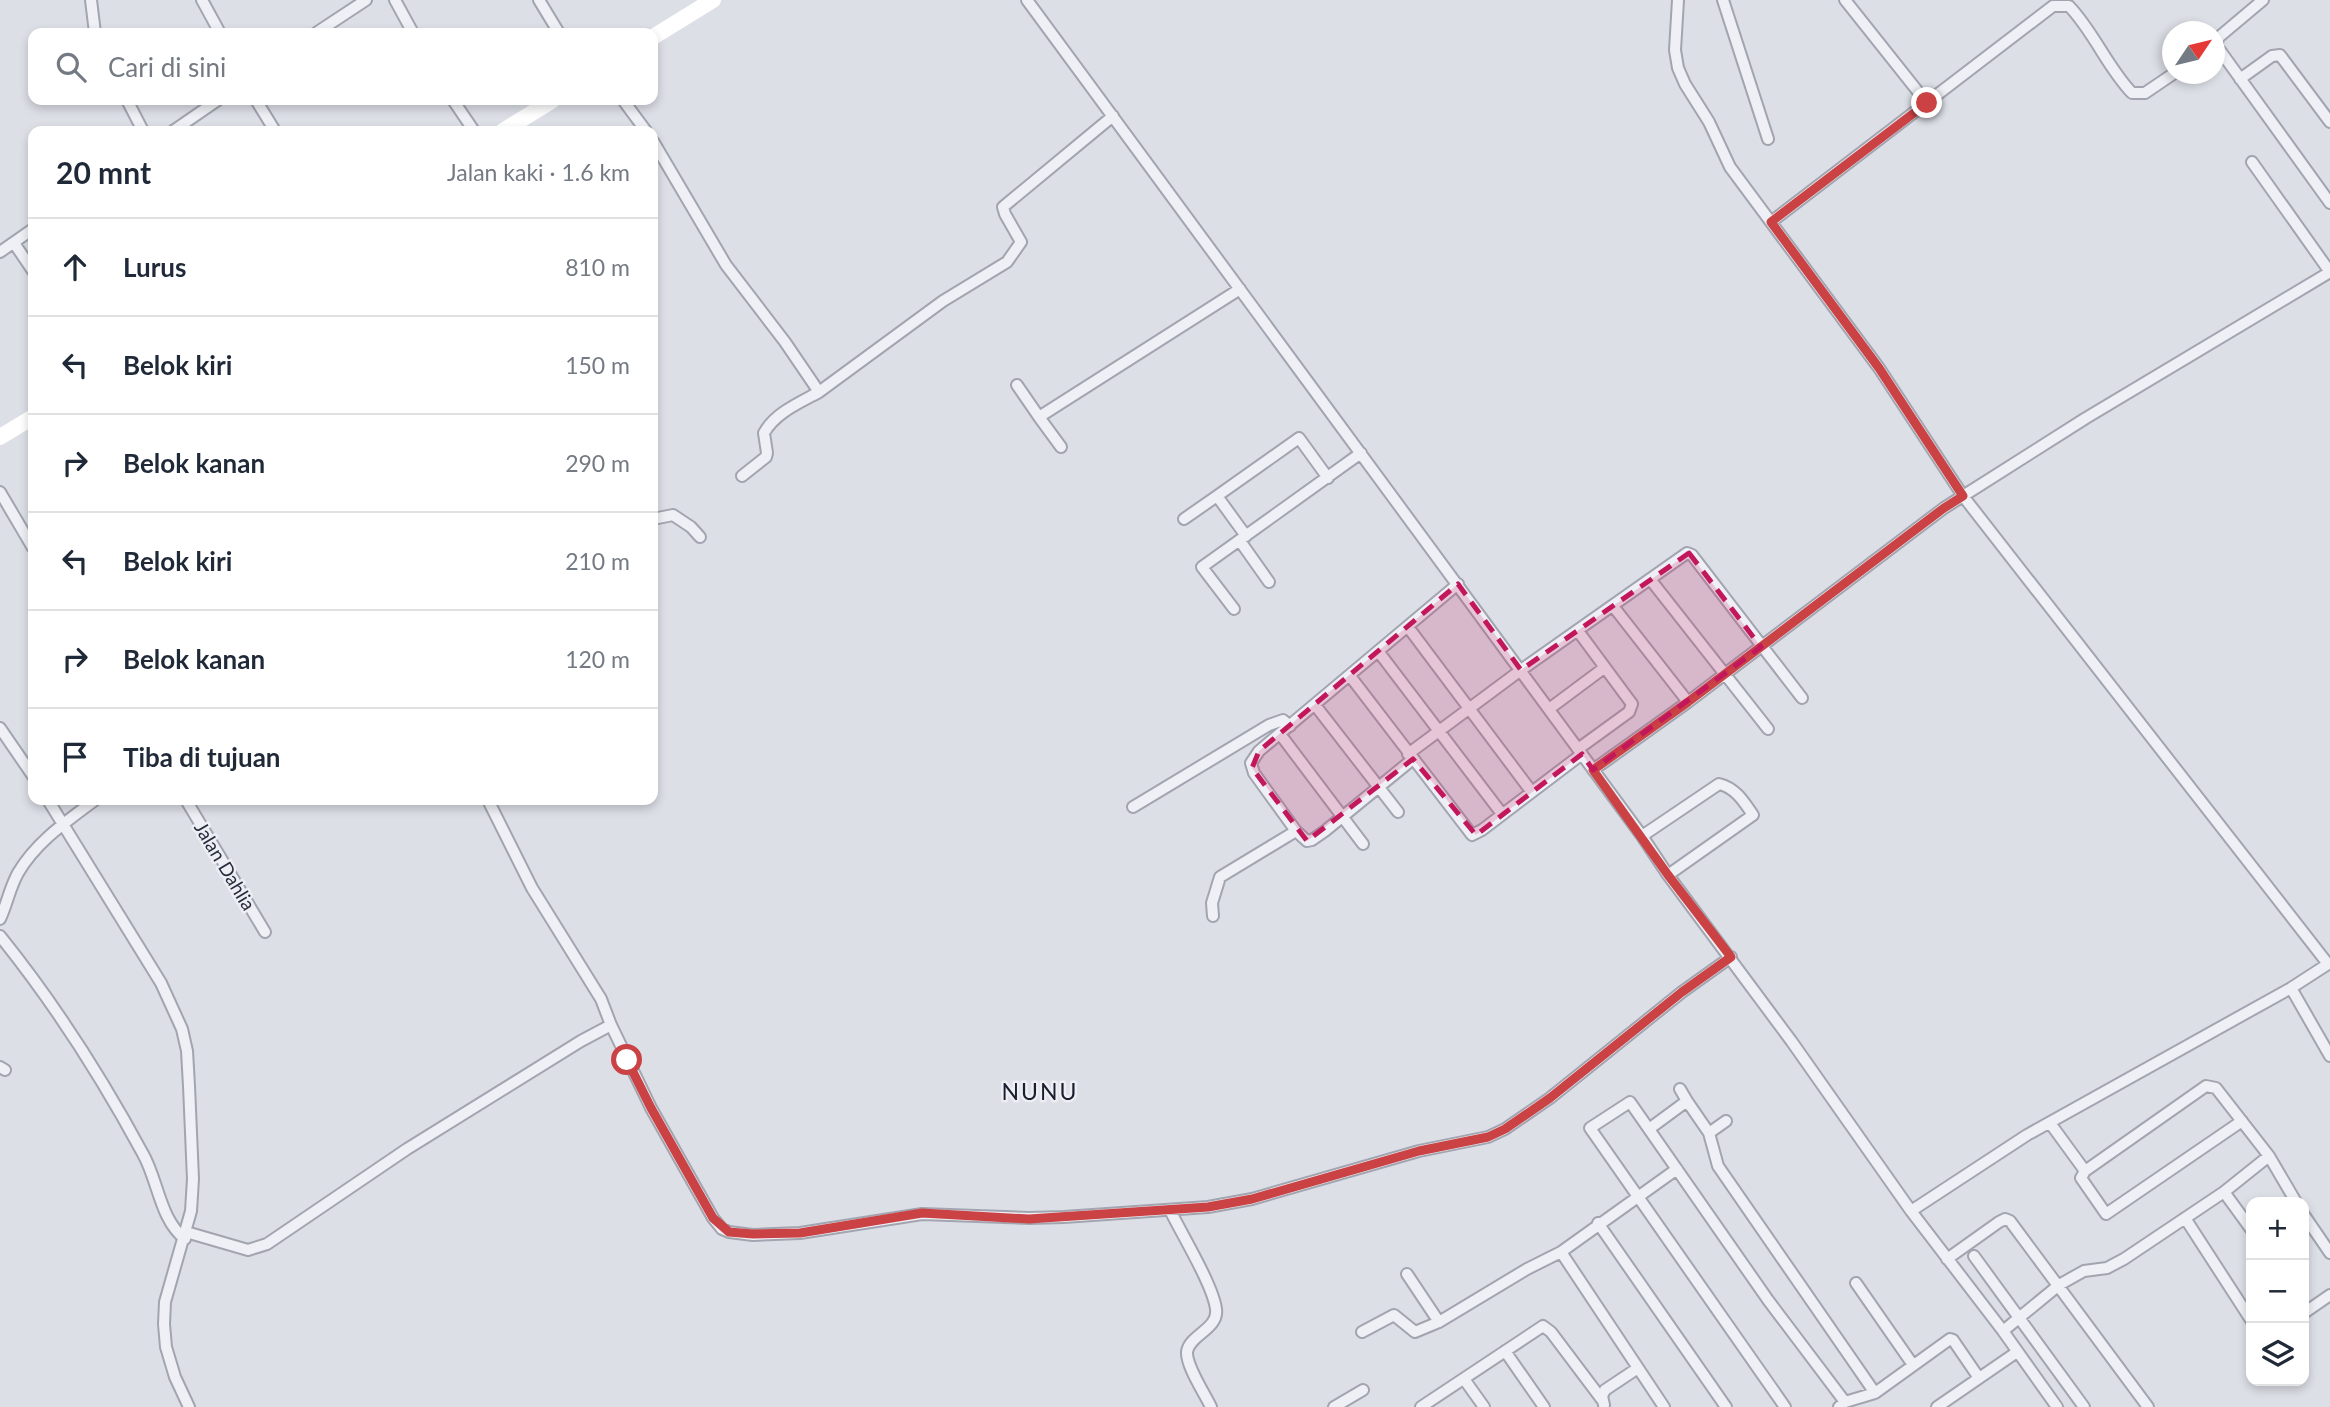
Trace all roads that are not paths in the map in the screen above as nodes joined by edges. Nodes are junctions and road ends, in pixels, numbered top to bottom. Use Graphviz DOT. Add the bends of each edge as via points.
graph roads {
  1 [pos="90,0"];
  2 [pos="202,0"];
  3 [pos="366,0"];
  4 [pos="394,0"];
  5 [pos="539,0"];
  6 [pos="713,0"];
  7 [pos="1027,0"];
  8 [pos="1678,0"];
  9 [pos="1723,0"];
  10 [pos="1845,0"];
  11 [pos="2263,0"];
  12 [pos="94,28"];
  13 [pos="217,28"];
  14 [pos="324,28"];
  15 [pos="409,28"];
  16 [pos="556,28"];
  17 [pos="2225,33"];
  18 [pos="658,34"];
  19 [pos="2225,58"];
  20 [pos="2240,79"];
  21 [pos="2162,81"];
  22 [pos="1927,103"];
  23 [pos="130,105"];
  24 [pos="211,105"];
  25 [pos="259,105"];
  26 [pos="456,105"];
  27 [pos="545,105"];
  28 [pos="627,105"];
  29 [pos="1113,116"];
  30 [pos="2330,122"];
  31 [pos="140,126"];
  32 [pos="180,126"];
  33 [pos="272,126"];
  34 [pos="471,126"];
  35 [pos="511,126"];
  36 [pos="642,126"];
  37 [pos="1768,139"];
  38 [pos="658,149"];
  39 [pos="2252,162"];
  40 [pos="2330,203"];
  41 [pos="1771,222"];
  42 [pos="28,233"];
  43 [pos="14,243"];
  44 [pos="0,252"];
  45 [pos="28,264"];
  46 [pos="2330,272"];
  47 [pos="1240,289"];
  48 [pos="1017,385"];
  49 [pos="819,392"];
  50 [pos="1040,417"];
  51 [pos="28,419"];
  52 [pos="0,437"];
  53 [pos="1061,447"];
  54 [pos="1361,453"];
  55 [pos="741,476"];
  56 [pos="1328,478"];
  57 [pos="0,492"];
  58 [pos="1217,496"];
  59 [pos="1963,496"];
  60 [pos="658,517"];
  61 [pos="1184,519"];
  62 [pos="699,537"];
  63 [pos="1243,538"];
  64 [pos="28,540"];
  65 [pos="1650,579"];
  66 [pos="1269,582"];
  67 [pos="1458,584"];
  68 [pos="1614,606"];
  69 [pos="1234,609"];
  70 [pos="1408,626"];
  71 [pos="1578,631"];
  72 [pos="1761,647"];
  73 [pos="1378,651"];
  74 [pos="1604,668"];
  75 [pos="1521,670"];
  76 [pos="1723,674"];
  77 [pos="1350,676"];
  78 [pos="1802,698"];
  79 [pos="1688,702"];
  80 [pos="1315,705"];
  81 [pos="1470,708"];
  82 [pos="1549,709"];
  83 [pos="1290,726"];
  84 [pos="0,728"];
  85 [pos="1768,729"];
  86 [pos="1440,730"];
  87 [pos="1280,734"];
  88 [pos="1580,752"];
  89 [pos="1411,756"];
  90 [pos="28,769"];
  91 [pos="1593,770"];
  92 [pos="1379,786"];
  93 [pos="1531,791"];
  94 [pos="51,805"];
  95 [pos="87,805"];
  96 [pos="189,805"];
  97 [pos="490,805"];
  98 [pos="1133,807"];
  99 [pos="1398,812"];
  100 [pos="1502,814"];
  101 [pos="1343,816"];
  102 [pos="62,824"];
  103 [pos="1296,831"];
  104 [pos="1642,836"];
  105 [pos="1363,844"];
  106 [pos="1668,875"];
  107 [pos="1,915"];
  108 [pos="1213,916"];
  109 [pos="265,932"];
  110 [pos="0,936"];
  111 [pos="1731,957"];
  112 [pos="2329,964"];
  113 [pos="2291,988"];
  114 [pos="611,1025"];
  115 [pos="2330,1056"];
  116 [pos="1680,1089"];
  117 [pos="1687,1101"];
  118 [pos="1726,1121"];
  119 [pos="2242,1121"];
  120 [pos="2050,1123"];
  121 [pos="1649,1129"];
  122 [pos="1709,1133"];
  123 [pos="2269,1156"];
  124 [pos="1677,1169"];
  125 [pos="2085,1171"];
  126 [pos="2224,1192"];
  127 [pos="1637,1197"];
  128 [pos="2293,1197"];
  129 [pos="1170,1210"];
  130 [pos="1911,1212"];
  131 [pos="2185,1219"];
  132 [pos="2246,1222"];
  133 [pos="2309,1222"];
  134 [pos="1598,1223"];
  135 [pos="186,1236"];
  136 [pos="1561,1252"];
  137 [pos="2330,1253"];
  138 [pos="1974,1256"];
  139 [pos="1947,1259"];
  140 [pos="1407,1274"];
  141 [pos="1856,1283"];
  142 [pos="2059,1285"];
  143 [pos="2330,1295"];
  144 [pos="2309,1307"];
  145 [pos="2246,1312"];
  146 [pos="2018,1318"];
  147 [pos="1439,1322"];
  148 [pos="2003,1331"];
  149 [pos="1362,1332"];
  150 [pos="1505,1351"];
  151 [pos="2017,1352"];
  152 [pos="1913,1365"];
  153 [pos="1637,1368"];
  154 [pos="1464,1378"];
  155 [pos="1979,1378"];
  156 [pos="1363,1390"];
  157 [pos="1875,1393"];
  158 [pos="1604,1404"];
  159 [pos="1842,1404"];
  160 [pos="189,1407"];
  161 [pos="1211,1407"];
  162 [pos="1334,1407"];
  163 [pos="1421,1407"];
  164 [pos="1484,1407"];
  165 [pos="1544,1407"];
  166 [pos="1664,1407"];
  167 [pos="1726,1407"];
  168 [pos="1785,1407"];
  169 [pos="1937,1407"];
  170 [pos="2057,1407"];
  171 [pos="2084,1407"];
  172 [pos="2148,1407"];
  1 -- 12 [label="street"];
  2 -- 13 [label="street"];
  3 -- 14 [label="street"];
  4 -- 15 [label="street"];
  5 -- 16 [label="street"];
  6 -- 18 [label="main road"];
  7 -- 29 [label="street"];
  8 -- 41 [label="street" via="1675,50 1685,84 1730,167"];
  9 -- 37 [label="street"];
  10 -- 22 [label="street"];
  11 -- 17 [label="street"];
  19 -- 20 [label="street"];
  20 -- 30 [label="street" via="2280,55"];
  20 -- 40 [label="street"];
  21 -- 22 [label="street" via="2145,93 2132,93 2081,19 2068,6 2053,6"];
  22 -- 41 [label="street"];
  23 -- 31 [label="street"];
  24 -- 32 [label="street"];
  25 -- 33 [label="street"];
  26 -- 34 [label="street"];
  27 -- 35 [label="main road"];
  28 -- 36 [label="street"];
  29 -- 47 [label="street"];
  29 -- 49 [label="street" via="1003,207 1021,242 1007,262 943,301"];
  38 -- 49 [label="street" via="726,265"];
  39 -- 46 [label="street"];
  41 -- 59 [label="street" via="1879,368"];
  42 -- 43 [label="street"];
  43 -- 44 [label="street"];
  43 -- 45 [label="street"];
  46 -- 59 [label="street"];
  47 -- 50 [label="street"];
  47 -- 54 [label="street"];
  48 -- 50 [label="street"];
  49 -- 55 [label="street" via="768,425 766,457"];
  50 -- 53 [label="street"];
  51 -- 52 [label="main road"];
  54 -- 56 [label="street"];
  54 -- 67 [label="street"];
  56 -- 58 [label="street" via="1299,438"];
  56 -- 63 [label="street"];
  57 -- 64 [label="street"];
  58 -- 61 [label="street"];
  58 -- 63 [label="street"];
  59 -- 72 [label="street"];
  59 -- 112 [label="street"];
  60 -- 62 [label="street" via="677,516"];
  63 -- 66 [label="street"];
  63 -- 69 [label="street" via="1202,567"];
  65 -- 68 [label="street"];
  65 -- 72 [label="street" via="1690,553"];
  65 -- 76 [label="street"];
  67 -- 70 [label="street"];
  67 -- 75 [label="street"];
  68 -- 71 [label="street"];
  68 -- 79 [label="street"];
  70 -- 73 [label="street"];
  70 -- 81 [label="street"];
  71 -- 74 [label="street"];
  71 -- 75 [label="street"];
  72 -- 76 [label="street"];
  72 -- 78 [label="street"];
  73 -- 77 [label="street"];
  73 -- 86 [label="street"];
  74 -- 82 [label="street"];
  74 -- 88 [label="street" via="1632,708"];
  75 -- 81 [label="street"];
  75 -- 82 [label="street"];
  76 -- 79 [label="street"];
  76 -- 85 [label="street"];
  77 -- 80 [label="street"];
  77 -- 89 [label="street"];
  79 -- 91 [label="street"];
  80 -- 83 [label="street"];
  80 -- 92 [label="street"];
  81 -- 86 [label="street"];
  81 -- 93 [label="street"];
  82 -- 88 [label="street"];
  83 -- 87 [label="street"];
  83 -- 98 [label="street" via="1283,720 1269,725"];
  84 -- 90 [label="street"];
  86 -- 89 [label="street"];
  86 -- 100 [label="street"];
  87 -- 101 [label="street"];
  87 -- 103 [label="street" via="1253,757 1252,768"];
  88 -- 91 [label="street"];
  88 -- 93 [label="street"];
  89 -- 92 [label="street"];
  89 -- 100 [label="street" via="1470,834 1476,835"];
  91 -- 104 [label="street"];
  92 -- 99 [label="street"];
  92 -- 101 [label="street"];
  93 -- 100 [label="street"];
  94 -- 102 [label="street"];
  95 -- 102 [label="street"];
  96 -- 109 [label="street, Jalan Dahlia"];
  97 -- 114 [label="street" via="532,888 601,999"];
  101 -- 103 [label="street" via="1312,840 1303,839"];
  101 -- 105 [label="street"];
  102 -- 107 [label="street" via="18,872"];
  102 -- 135 [label="street" via="161,983 182,1029 193,1179"];
  103 -- 108 [label="street" via="1220,877"];
  104 -- 106 [label="street"];
  104 -- 106 [label="street" via="1720,785 1736,793 1753,815"];
  106 -- 111 [label="street"];
  110 -- 135 [label="street" via="104,1087 145,1156 167,1215 179,1235"];
  111 -- 129 [label="street" via="1550,1098 1488,1137 1419,1151 1252,1199"];
  111 -- 130 [label="street"];
  112 -- 113 [label="street"];
  113 -- 115 [label="street"];
  113 -- 120 [label="street"];
  114 -- 129 [label="street" via="713,1218 729,1232 800,1233 922,1213 1029,1219"];
  114 -- 135 [label="street" via="407,1149 267,1244 248,1250"];
  116 -- 117 [label="street"];
  117 -- 121 [label="street"];
  117 -- 122 [label="street"];
  118 -- 122 [label="street"];
  119 -- 123 [label="street"];
  119 -- 125 [label="street" via="2216,1088 2206,1086"];
  119 -- 125 [label="street" via="2106,1214 2081,1178"];
  120 -- 125 [label="street"];
  120 -- 130 [label="street"];
  121 -- 124 [label="street"];
  121 -- 127 [label="street" via="1630,1102 1590,1128"];
  122 -- 157 [label="street" via="1718,1166"];
  123 -- 126 [label="street"];
  123 -- 128 [label="street"];
  124 -- 127 [label="street"];
  124 -- 159 [label="street"];
  126 -- 131 [label="street"];
  126 -- 132 [label="street"];
  127 -- 134 [label="street"];
  127 -- 168 [label="street"];
  129 -- 161 [label="street" via="1217,1311 1187,1356"];
  130 -- 139 [label="street"];
  131 -- 142 [label="street" via="2108,1268 2084,1271"];
  131 -- 145 [label="street"];
  133 -- 137 [label="street"];
  134 -- 136 [label="street"];
  134 -- 167 [label="street"];
  135 -- 160 [label="street" via="164,1324 175,1377"];
  136 -- 147 [label="street"];
  136 -- 153 [label="street"];
  138 -- 146 [label="street"];
  139 -- 142 [label="street" via="2007,1219"];
  139 -- 148 [label="street"];
  140 -- 147 [label="street"];
  141 -- 152 [label="street"];
  142 -- 146 [label="street"];
  142 -- 172 [label="street"];
  143 -- 144 [label="street"];
  146 -- 148 [label="street"];
  146 -- 171 [label="street"];
  147 -- 149 [label="street" via="1415,1332 1394,1315"];
  148 -- 151 [label="street"];
  150 -- 154 [label="street"];
  150 -- 158 [label="street" via="1548,1327"];
  150 -- 165 [label="street"];
  151 -- 155 [label="street"];
  151 -- 170 [label="street"];
  152 -- 155 [label="street" via="1951,1339"];
  152 -- 157 [label="street"];
  153 -- 158 [label="street" via="1605,1391"];
  153 -- 166 [label="street"];
  154 -- 163 [label="street"];
  154 -- 164 [label="street"];
  155 -- 169 [label="street"];
  156 -- 162 [label="street"];
  157 -- 159 [label="street"];
}
